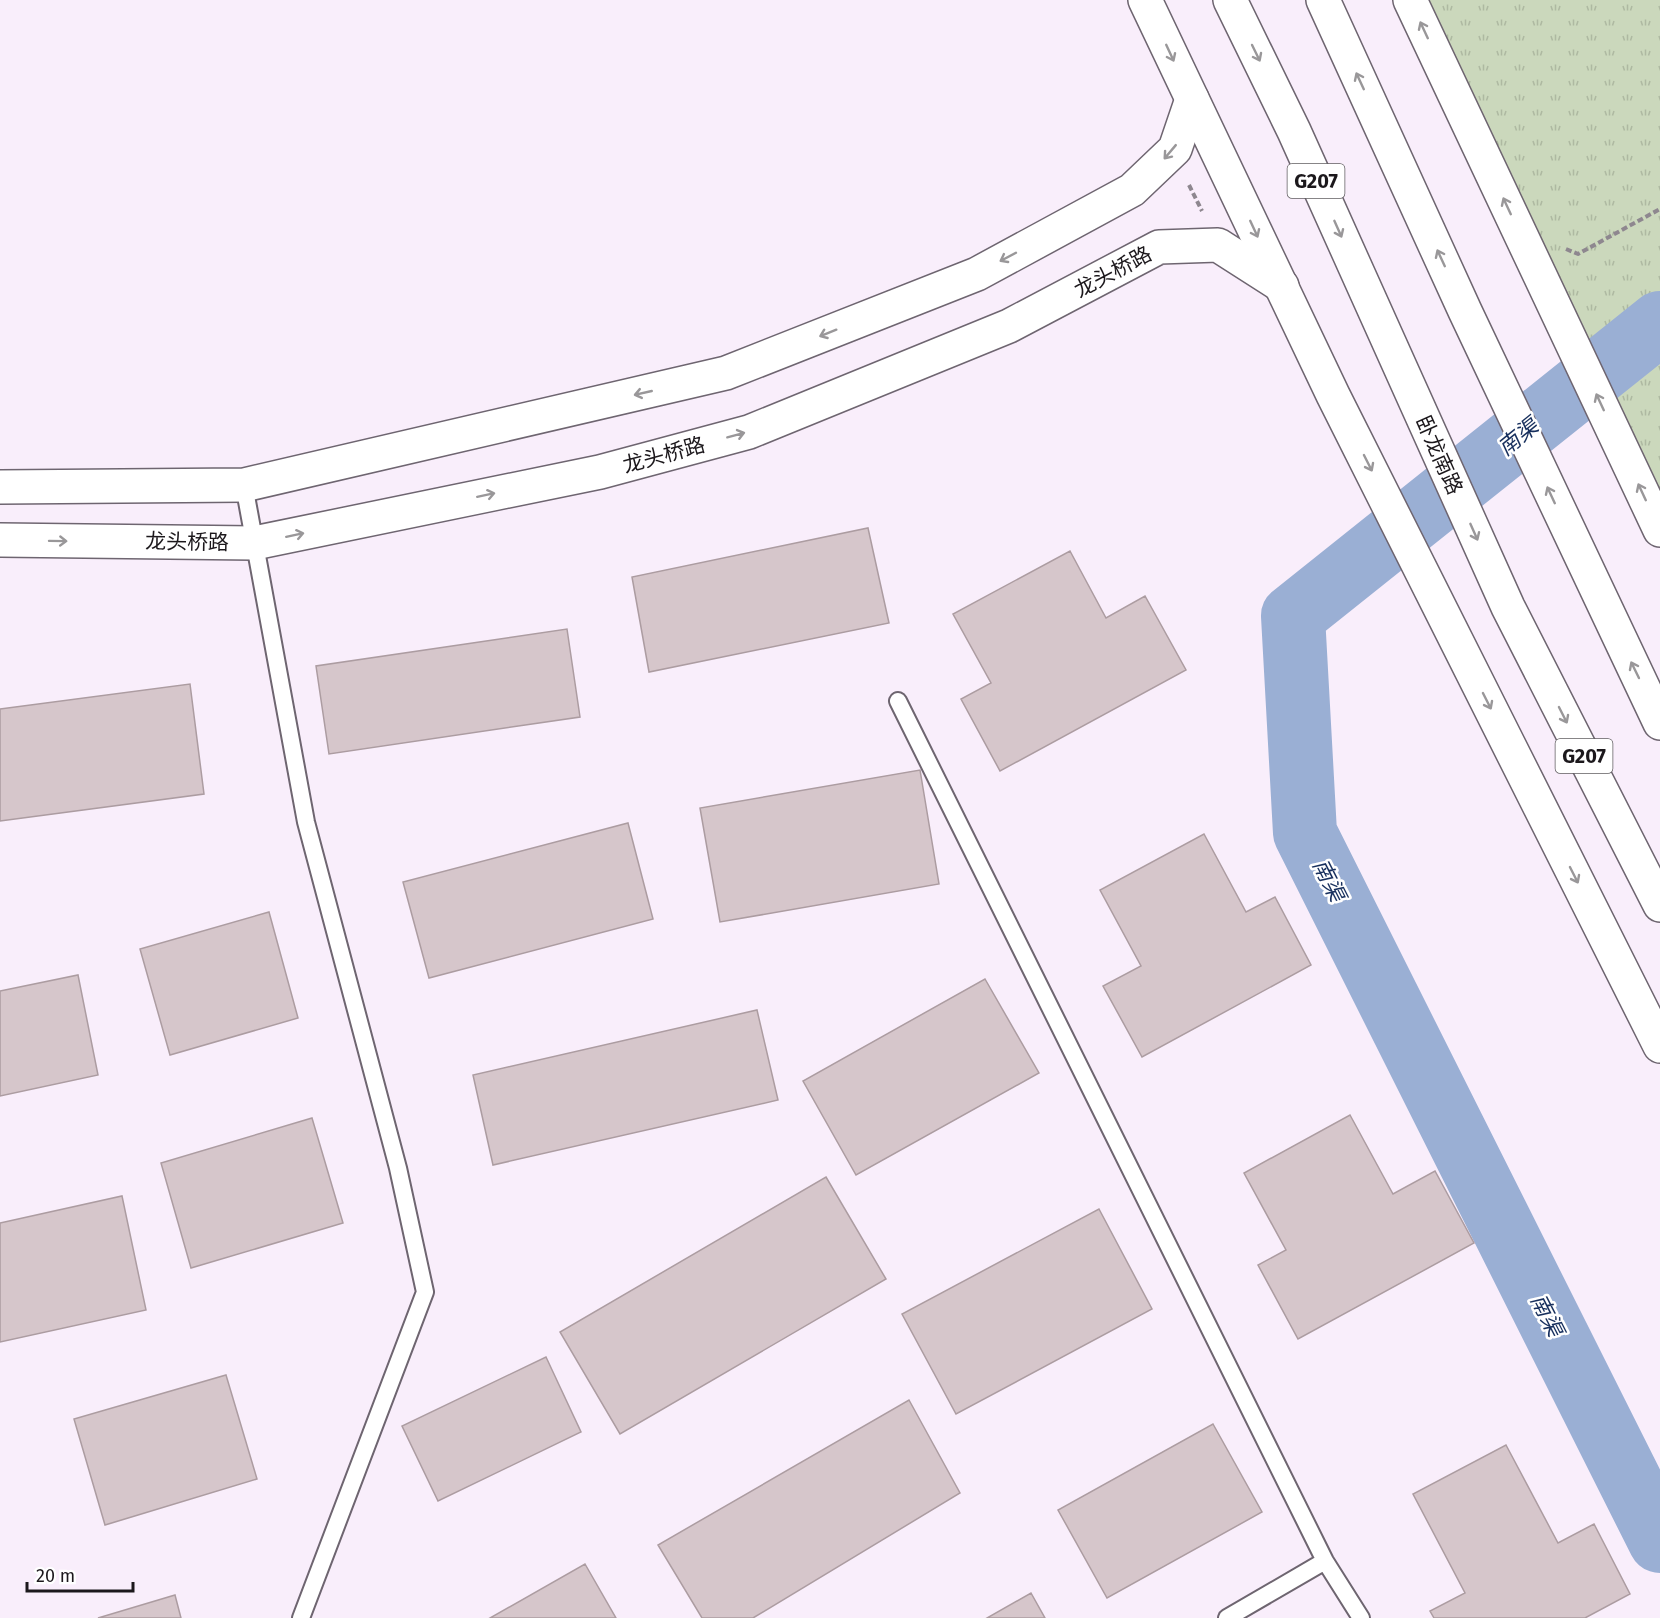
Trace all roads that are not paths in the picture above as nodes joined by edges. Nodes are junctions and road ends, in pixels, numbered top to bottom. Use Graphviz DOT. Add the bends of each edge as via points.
graph roads {
  1 [pos="1145,0"];
  2 [pos="1230,0"];
  3 [pos="1323,0"];
  4 [pos="1410,0"];
  5 [pos="1192,99"];
  6 [pos="1282,286"];
  7 [pos="244,485"];
  8 [pos="0,488"];
  9 [pos="1660,530"];
  10 [pos="0,540"];
  11 [pos="254,543"];
  12 [pos="898,701"];
  13 [pos="1660,723"];
  14 [pos="1660,905"];
  15 [pos="1660,1046"];
  16 [pos="1325,1561"];
  17 [pos="301,1618"];
  18 [pos="1227,1618"];
  19 [pos="1361,1618"];
  1 -- 5 [label="main road, one-way"];
  2 -- 14 [label="main road, 卧龙南路 / G207, one-way" via="1294,131 1508,607"];
  13 -- 3 [label="main road, one-way"];
  9 -- 4 [label="main road, one-way"];
  5 -- 6 [label="main road, one-way"];
  5 -- 7 [label="main road, one-way" via="1175,149 1132,190 977,274 726,373"];
  11 -- 6 [label="main road, 龙头桥路, one-way" via="600,472 749,432 1009,326 1159,247 1218,244"];
  6 -- 15 [label="main road, one-way"];
  7 -- 8 [label="main road"];
  7 -- 11 [label="lane"];
  10 -- 11 [label="main road, 龙头桥路, one-way"];
  11 -- 17 [label="lane" via="306,822 398,1168 425,1292"];
  12 -- 16 [label="lane"];
  16 -- 18 [label="lane"];
  16 -- 19 [label="lane"];
}
